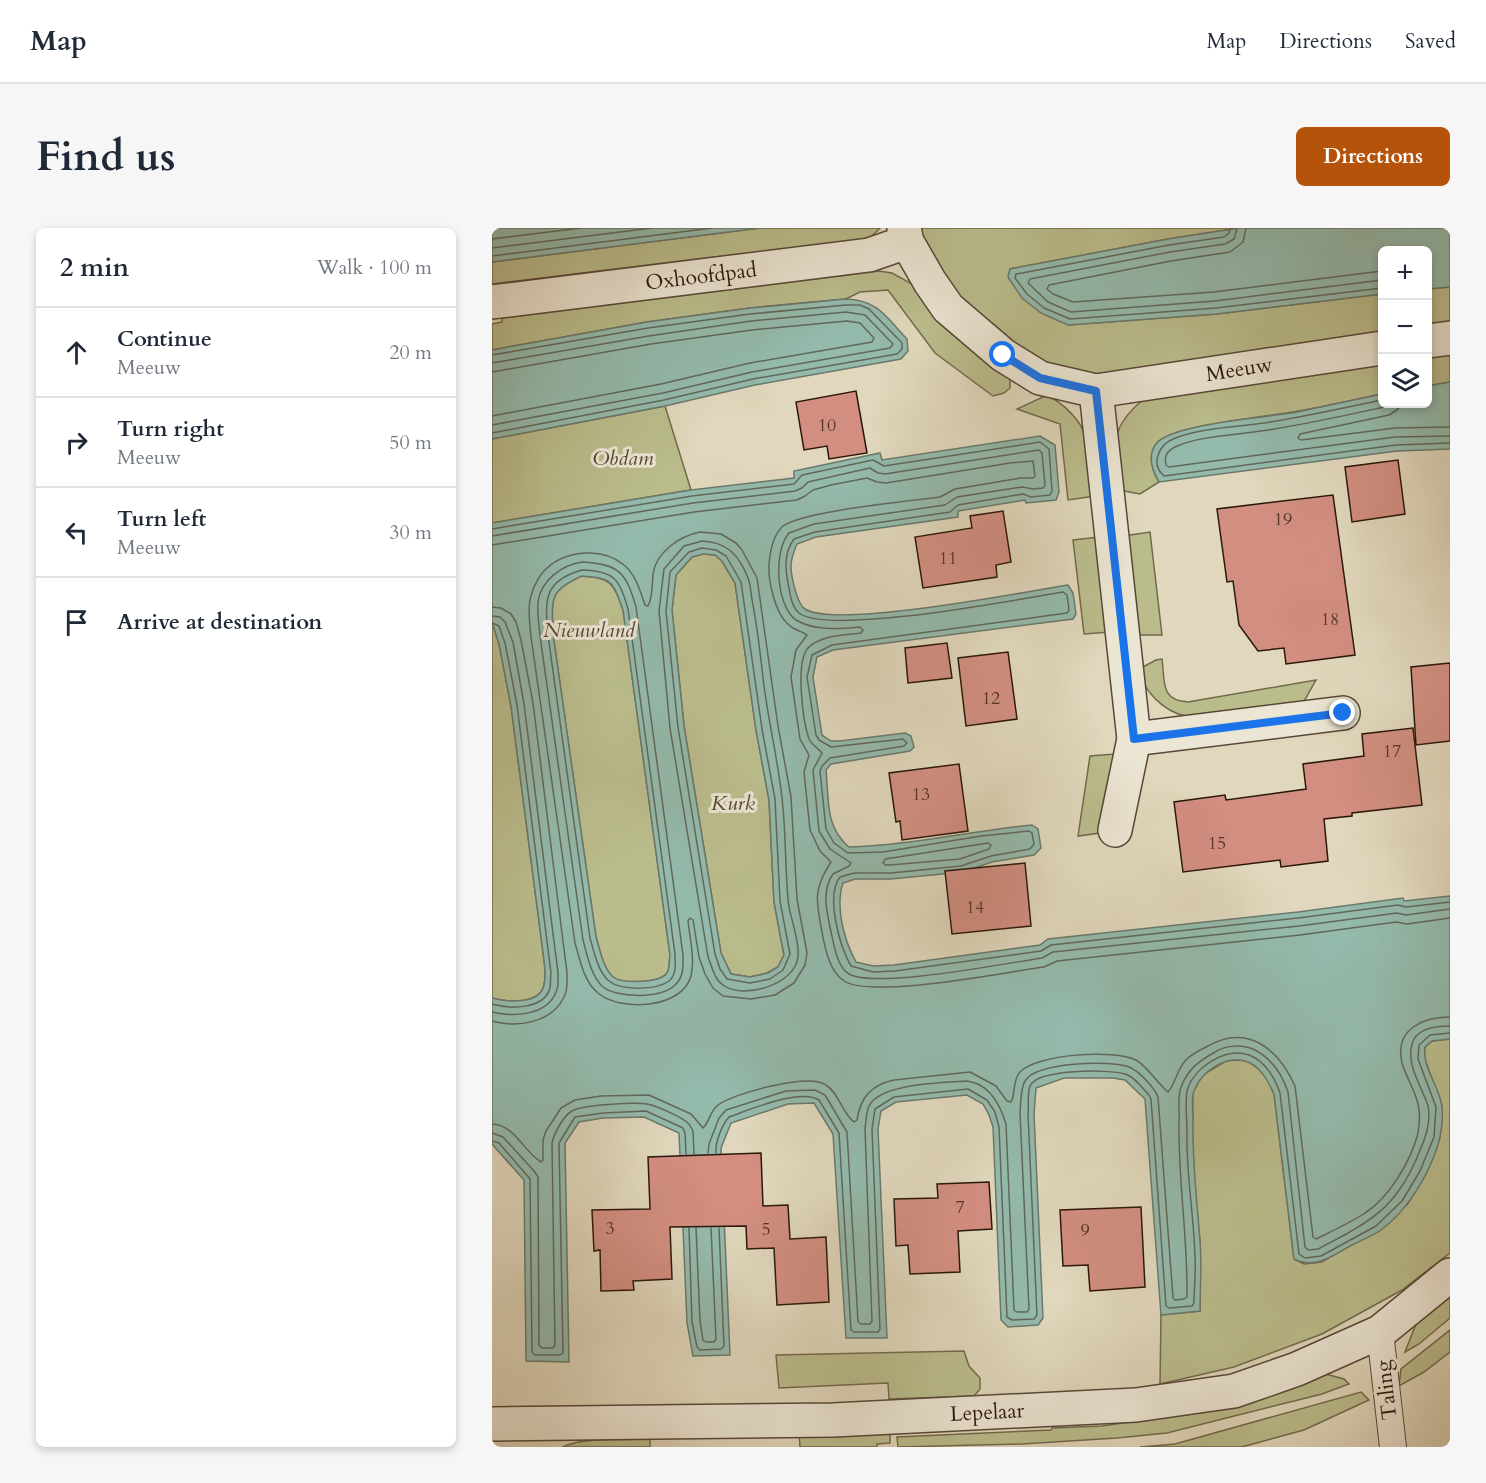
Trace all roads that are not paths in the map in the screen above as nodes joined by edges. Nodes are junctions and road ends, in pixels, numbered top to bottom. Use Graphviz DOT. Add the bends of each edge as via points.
graph roads {
  1 [pos="906,235"];
  2 [pos="492,302"];
  3 [pos="1450,338"];
  4 [pos="1432,340"];
  5 [pos="1378,349"];
  6 [pos="1096,391"];
  7 [pos="1343,713"];
  8 [pos="1134,739"];
  9 [pos="1115,830"];
  10 [pos="1450,1275"];
  11 [pos="1380,1332"];
  12 [pos="508,1432"];
  13 [pos="1393,1447"];
  1 -- 2 [label="street, Oxhoofdpad" via="869,255"];
  1 -- 6 [label="street, Meeuw" via="948,308 1003,355 1040,378"];
  3 -- 4 [label="street"];
  5 -- 6 [label="street, Meeuw"];
  6 -- 8 [label="street"];
  7 -- 8 [label="street"];
  8 -- 9 [label="street"];
  10 -- 11 [label="street, Lepelaar"];
  11 -- 12 [label="street, Lepelaar" via="1297,1369 1234,1391 1136,1405"];
  11 -- 13 [label="lane, Taling"];
}
